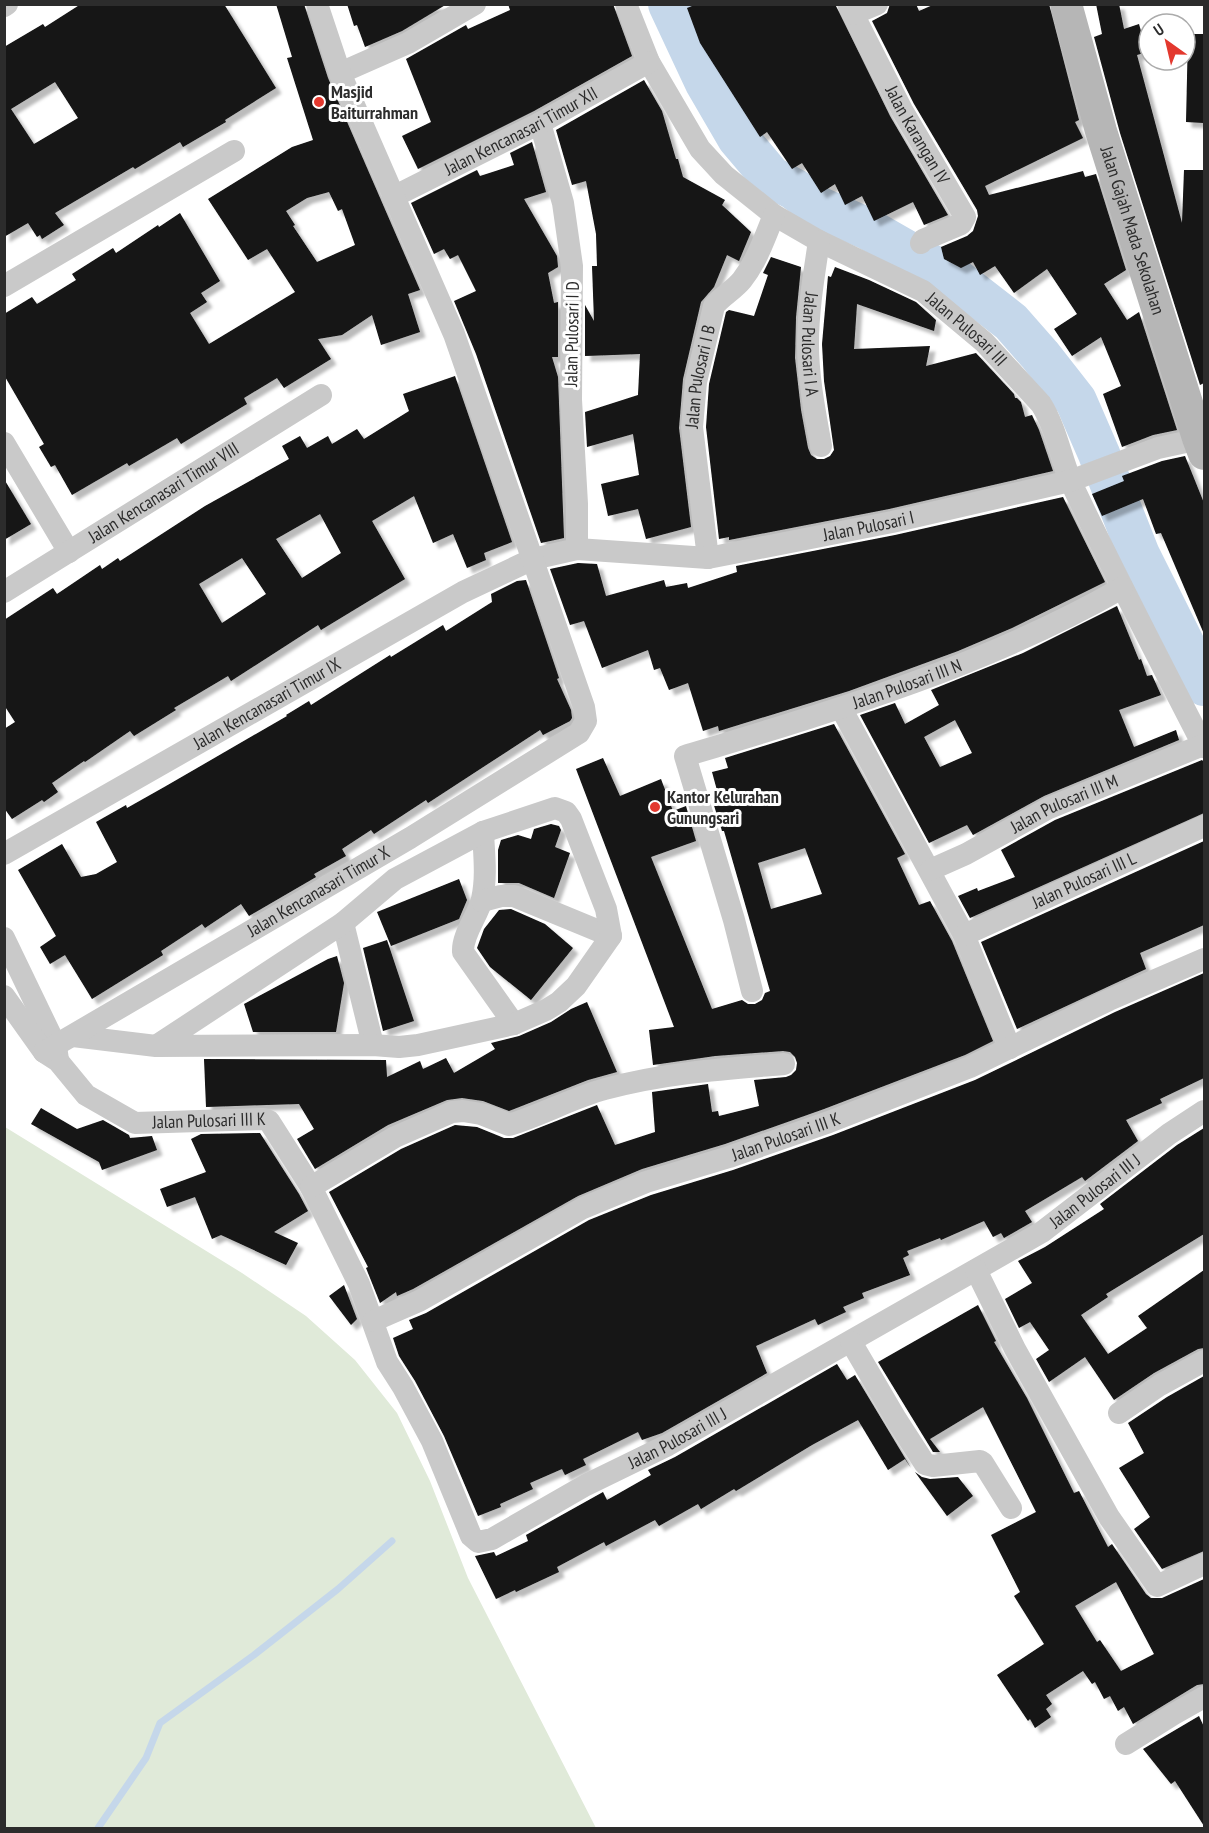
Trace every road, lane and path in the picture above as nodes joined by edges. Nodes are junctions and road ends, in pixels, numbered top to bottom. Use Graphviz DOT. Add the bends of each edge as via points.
graph roads {
  1 [pos="317,4"];
  2 [pos="475,4"];
  3 [pos="626,4"];
  4 [pos="877,4"];
  5 [pos="1066,4"];
  6 [pos="851,9"];
  7 [pos="650,62"];
  8 [pos="340,73"];
  9 [pos="540,123"];
  10 [pos="234,151"];
  11 [pos="393,197"];
  12 [pos="774,215"];
  13 [pos="819,241"];
  14 [pos="921,243"];
  15 [pos="4,285"];
  16 [pos="321,395"];
  17 [pos="4,443"];
  18 [pos="1202,443"];
  19 [pos="821,446"];
  20 [pos="1070,481"];
  21 [pos="577,549"];
  22 [pos="69,552"];
  23 [pos="708,558"];
  24 [pos="533,559"];
  25 [pos="1122,588"];
  26 [pos="4,592"];
  27 [pos="841,708"];
  28 [pos="1204,746"];
  29 [pos="1204,826"];
  30 [pos="483,832"];
  31 [pos="4,854"];
  32 [pos="930,870"];
  33 [pos="482,901"];
  34 [pos="343,923"];
  35 [pos="964,935"];
  36 [pos="611,936"];
  37 [pos="4,938"];
  38 [pos="1204,959"];
  39 [pos="752,992"];
  40 [pos="4,996"];
  41 [pos="514,1024"];
  42 [pos="373,1045"];
  43 [pos="156,1046"];
  44 [pos="1010,1048"];
  45 [pos="58,1049"];
  46 [pos="784,1064"];
  47 [pos="1204,1112"];
  48 [pos="311,1187"];
  49 [pos="976,1270"];
  50 [pos="373,1321"];
  51 [pos="851,1342"];
  52 [pos="1204,1361"];
  53 [pos="1119,1413"];
  54 [pos="1011,1508"];
  55 [pos="1204,1564"];
  56 [pos="1204,1697"];
  57 [pos="1126,1744"];
  1 -- 8 [label="street"];
  2 -- 8 [label="street" via="408,43"];
  3 -- 7 [label="street, Jalan Pulosari III"];
  4 -- 6 [label="street"];
  5 -- 18 [label="street, Jalan Gajah Mada Sekolahan" via="1101,131"];
  6 -- 14 [label="street, Jalan Karangan IV" via="902,110 964,217 961,224"];
  7 -- 9 [label="street, Jalan Kencanasari Timur XII"];
  7 -- 12 [label="street, Jalan Pulosari III" via="710,162"];
  8 -- 11 [label="street"];
  9 -- 11 [label="street, Jalan Kencanasari Timur XII"];
  9 -- 21 [label="street, Jalan Pulosari I D" via="564,203 572,266 571,400"];
  10 -- 15 [label="street"];
  11 -- 24 [label="street" via="454,334"];
  12 -- 13 [label="street, Jalan Pulosari III"];
  12 -- 23 [label="street, Jalan Pulosari I B" via="750,269 714,306 696,382 692,427"];
  13 -- 19 [label="street, Jalan Pulosari I A" via="808,346"];
  13 -- 20 [label="street, Jalan Pulosari III" via="923,291 984,342 1047,414"];
  16 -- 22 [label="street, Jalan Kencanasari Timur VIII"];
  17 -- 22 [label="street"];
  18 -- 20 [label="street, Jalan Pulosari I" via="1158,448"];
  20 -- 23 [label="street, Jalan Pulosari I" via="892,522"];
  20 -- 25 [label="street, Jalan Pulosari III"];
  21 -- 23 [label="street, Jalan Pulosari I"];
  21 -- 24 [label="street, Jalan Pulosari I"];
  22 -- 26 [label="street, Jalan Kencanasari Timur VIII"];
  24 -- 31 [label="street, Jalan Kencanasari Timur IX" via="463,592"];
  24 -- 45 [label="street, Jalan Kencanasari Timur X" via="584,707 586,721 579,733"];
  25 -- 27 [label="street, Jalan Pulosari III N" via="997,650"];
  25 -- 28 [label="street, Jalan Pulosari III"];
  27 -- 32 [label="street"];
  27 -- 39 [label="street, Jalan Pulosari III N" via="685,756"];
  28 -- 32 [label="street, Jalan Pulosari III M" via="1049,808"];
  29 -- 35 [label="street, Jalan Pulosari III L"];
  30 -- 33 [label="street"];
  30 -- 34 [label="street" via="395,879"];
  30 -- 36 [label="street" via="555,808 566,812 606,909"];
  32 -- 35 [label="street"];
  33 -- 36 [label="street" via="514,896"];
  33 -- 41 [label="street" via="463,952"];
  34 -- 42 [label="street"];
  34 -- 43 [label="street"];
  35 -- 44 [label="street"];
  36 -- 41 [label="street" via="567,995 546,1010"];
  37 -- 45 [label="street"];
  38 -- 44 [label="street, Jalan Pulosari III K"];
  40 -- 45 [label="street"];
  41 -- 42 [label="street" via="418,1045"];
  42 -- 43 [label="street"];
  43 -- 45 [label="street"];
  44 -- 50 [label="street, Jalan Pulosari III K" via="829,1122 646,1182 583,1208 419,1300"];
  45 -- 48 [label="street, Jalan Pulosari III K" via="92,1100 135,1123 266,1120"];
  46 -- 48 [label="street" via="714,1069 603,1089 509,1125 481,1114 452,1112 395,1137"];
  47 -- 49 [label="street, Jalan Pulosari III J" via="1169,1134 1042,1232"];
  48 -- 50 [label="street, Jalan Pulosari III J"];
  49 -- 51 [label="street, Jalan Pulosari III J"];
  49 -- 55 [label="street" via="1108,1517 1157,1586"];
  50 -- 51 [label="street, Jalan Pulosari III J" via="387,1362 432,1441 471,1536 478,1542 492,1539 586,1485 669,1445"];
  51 -- 54 [label="street" via="925,1464 980,1461"];
  52 -- 53 [label="street"];
  56 -- 57 [label="street"];
}
